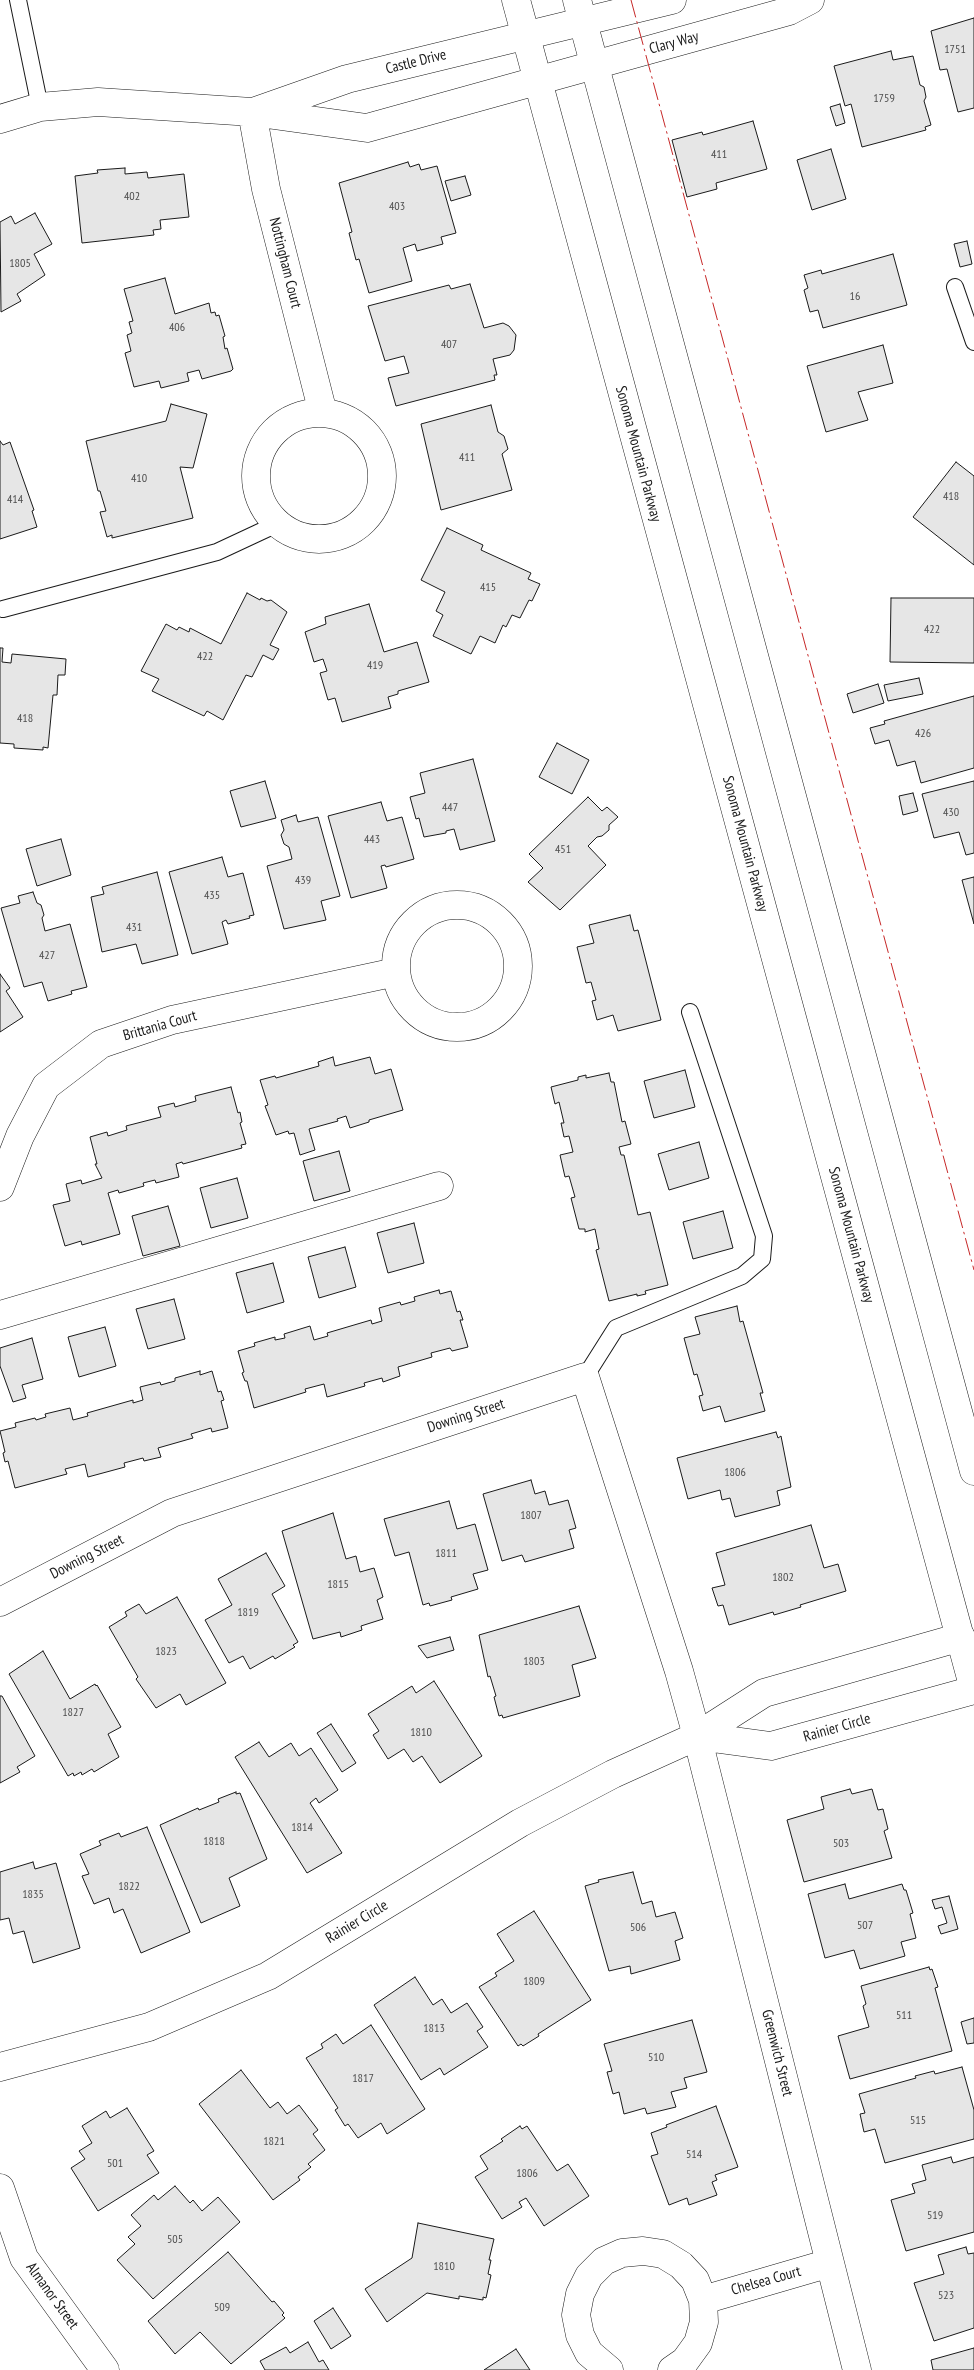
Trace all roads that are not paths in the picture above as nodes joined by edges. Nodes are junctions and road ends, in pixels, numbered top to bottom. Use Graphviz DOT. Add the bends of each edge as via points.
graph roads {
  1 [pos="18,0"];
  2 [pos="516,0"];
  3 [pos="672,0"];
  4 [pos="810,0"];
  5 [pos="580,11"];
  6 [pos="525,36"];
  7 [pos="594,65"];
  8 [pos="537,81"];
  9 [pos="40,107"];
  10 [pos="252,112"];
  11 [pos="0,119"];
  12 [pos="955,287"];
  13 [pos="974,342"];
  14 [pos="323,413"];
  15 [pos="277,524"];
  16 [pos="3,609"];
  17 [pos="396,972"];
  18 [pos="690,1012"];
  19 [pos="439,1186"];
  20 [pos="0,1187"];
  21 [pos="0,1315"];
  22 [pos="585,1377"];
  23 [pos="974,1471"];
  24 [pos="0,1601"];
  25 [pos="968,1636"];
  26 [pos="974,1689"];
  27 [pos="698,1736"];
  28 [pos="0,2067"];
  29 [pos="0,2188"];
  30 [pos="830,2263"];
  31 [pos="703,2300"];
  32 [pos="105,2370"];
  33 [pos="609,2370"];
  34 [pos="672,2370"];
  35 [pos="857,2370"];
  1 -- 9 [label="lane"];
  2 -- 6 [label="street, Sonoma Mountain Parkway"];
  3 -- 5 [label="street"];
  4 -- 7 [label="street, Clary Way" via="789,11"];
  5 -- 6 [label="street, Castle Drive"];
  5 -- 7 [label="street"];
  6 -- 8 [label="street, Sonoma Mountain Parkway"];
  6 -- 10 [label="street, Castle Drive" via="347,79"];
  7 -- 8 [label="street, Clary Way"];
  7 -- 23 [label="street"];
  8 -- 10 [label="street, Castle Drive" via="367,128"];
  8 -- 25 [label="street, Sonoma Mountain Parkway"];
  9 -- 10 [label="street, Castle Drive" via="98,102"];
  9 -- 11 [label="street, Castle Drive"];
  10 -- 14 [label="street, Nottingham Court" via="266,189"];
  12 -- 13 [label="lane"];
  14 -- 15 [label="street" via="298,417 279,427 260,455 256,471 258,492"];
  14 -- 15 [label="street" via="344,418 358,427 378,453 383,474 380,493 366,519 349,533 338,537 308,539"];
  15 -- 16 [label="lane" via="217,552"];
  17 -- 17 [label="street" via="402,992 412,1008 428,1020 446,1026 466,1027 484,1022 501,1010 512,994 518,976 518,956 511,936 498,920 480,909 459,905 439,908 420,918 406,932 398,952"];
  17 -- 20 [label="street, Brittania Court" via="172,1020 100,1044 46,1086 20,1136"];
  18 -- 22 [label="lane" via="764,1236 762,1259 742,1276 616,1328"];
  19 -- 21 [label="street"];
  22 -- 24 [label="street, Downing Street" via="172,1513"];
  22 -- 27 [label="street"];
  25 -- 26 [label="street, Sonoma Mountain Parkway"];
  25 -- 27 [label="street, Rainier Circle" via="764,1693"];
  26 -- 27 [label="street, Rainier Circle" via="771,1746"];
  27 -- 28 [label="street, Rainier Circle" via="613,1774 520,1823 268,1976 149,2027"];
  27 -- 30 [label="street, Greenwich Street"];
  29 -- 32 [label="street, Almanor Street" via="24,2258"];
  30 -- 31 [label="street, Chelsea Court"];
  30 -- 35 [label="street, Greenwich Street"];
  31 -- 33 [label="street" via="695,2280 681,2265 663,2254 643,2251 622,2253 604,2261 589,2276 580,2294 576,2315 580,2335 589,2353"];
  31 -- 34 [label="street" via="704,2322 698,2343 685,2361"];
}
